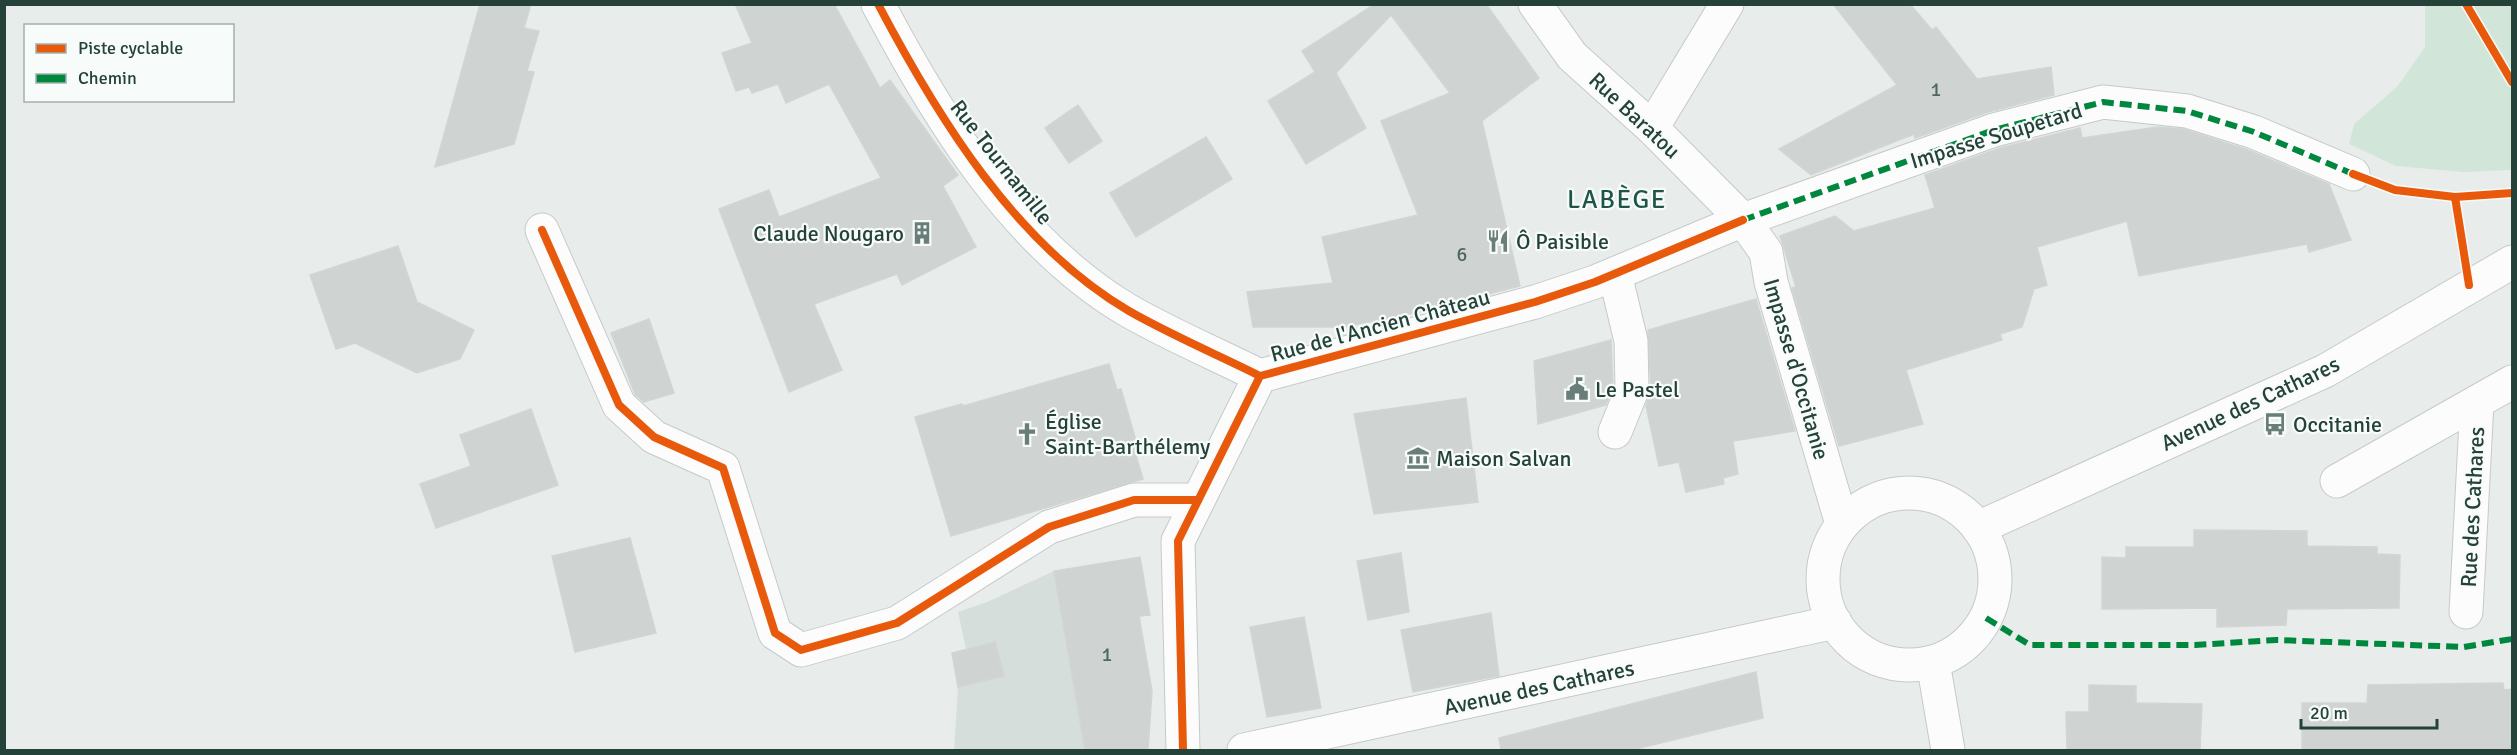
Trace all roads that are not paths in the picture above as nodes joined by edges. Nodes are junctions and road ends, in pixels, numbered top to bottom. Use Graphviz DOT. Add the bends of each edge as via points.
graph roads {
  1 [pos="878,4"];
  2 [pos="1535,4"];
  3 [pos="1727,4"];
  4 [pos="1652,128"];
  5 [pos="2353,174"];
  6 [pos="1743,220"];
  7 [pos="542,230"];
  8 [pos="2512,262"];
  9 [pos="1615,274"];
  10 [pos="1260,376"];
  11 [pos="2512,382"];
  12 [pos="2478,402"];
  13 [pos="1616,432"];
  14 [pos="2337,481"];
  15 [pos="1198,500"];
  16 [pos="1842,524"];
  17 [pos="1978,528"];
  18 [pos="2466,612"];
  19 [pos="1834,622"];
  20 [pos="1933,662"];
  21 [pos="1183,750"];
  22 [pos="1244,750"];
  23 [pos="1948,750"];
  1 -- 10 [label="street, Rue Tournamille" via="920,84 1031,232 1083,278 1129,310"];
  2 -- 4 [label="street, Rue Baratou" via="1572,56"];
  3 -- 4 [label="street"];
  4 -- 6 [label="street, Rue Baratou"];
  5 -- 6 [label="street, Impasse Soupetard" via="2254,132 2187,111 2103,102 1994,130"];
  6 -- 9 [label="street, Rue de l'Ancien Château"];
  6 -- 16 [label="street, Impasse d'Occitanie" via="1766,252 1771,282"];
  7 -- 15 [label="street" via="619,405 654,436 723,468 775,633 801,650 897,623 1049,527 1134,500"];
  8 -- 17 [label="street, Avenue des Cathares" via="2325,371"];
  9 -- 10 [label="street, Rue de l'Ancien Château" via="1534,302"];
  9 -- 13 [label="street" via="1631,341 1632,390"];
  10 -- 15 [label="street, Rue de l'Ancien Château"];
  11 -- 12 [label="street, Rue des Cathares"];
  12 -- 14 [label="street, Rue des Cathares"];
  12 -- 18 [label="street, Rue des Cathares"];
  15 -- 21 [label="street, Rue de l'Ancien Château" via="1178,541"];
  16 -- 17 [label="street" via="1862,507 1886,496 1911,493 1945,501"];
  16 -- 19 [label="street" via="1829,546 1823,572 1825,598"];
  17 -- 20 [label="street" via="1995,572 1986,618 1954,652"];
  19 -- 20 [label="street" via="1853,644 1877,659 1905,665"];
  19 -- 22 [label="street, Avenue des Cathares"];
  20 -- 23 [label="street"];
}
